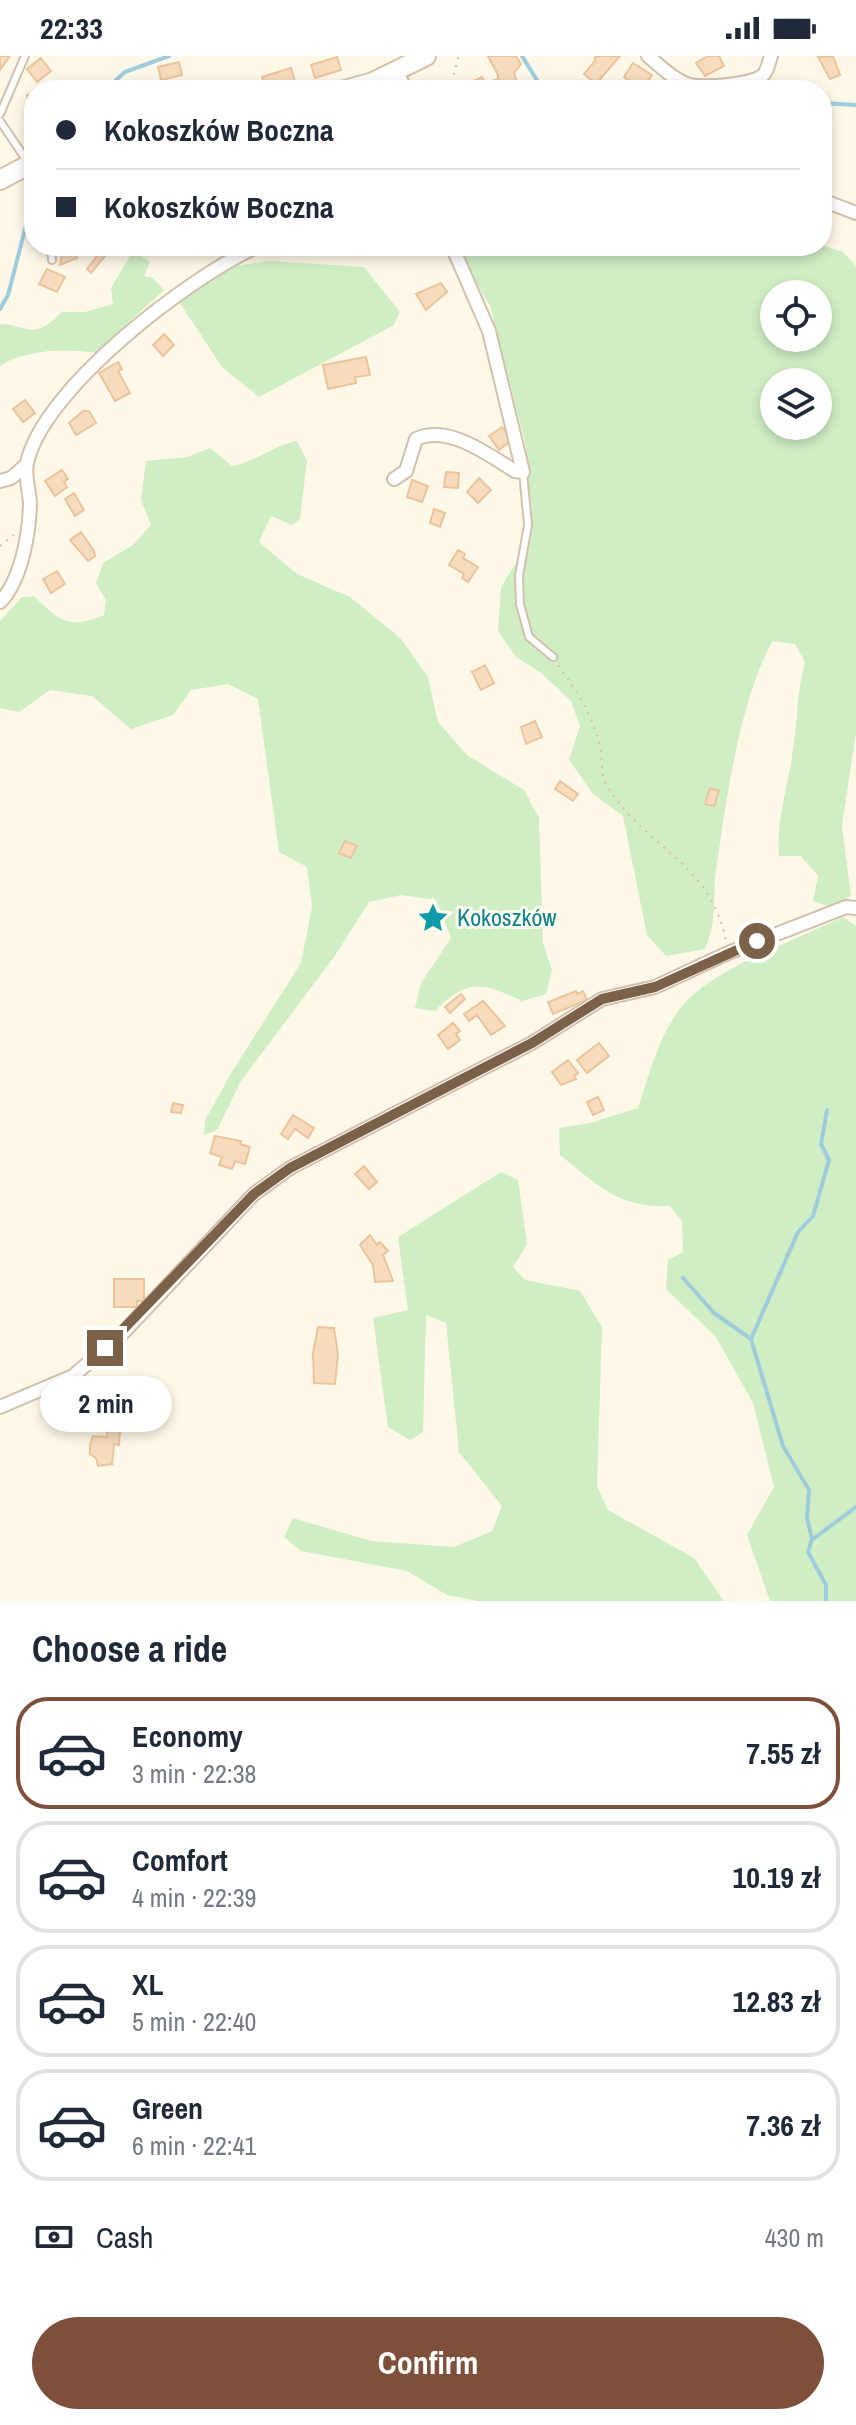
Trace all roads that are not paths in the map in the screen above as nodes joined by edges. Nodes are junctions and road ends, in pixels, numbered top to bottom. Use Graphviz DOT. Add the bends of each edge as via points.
graph roads {
  1 [pos="25,56"];
  2 [pos="426,56"];
  3 [pos="648,56"];
  4 [pos="771,56"];
  5 [pos="396,71"];
  6 [pos="385,80"];
  7 [pos="401,80"];
  8 [pos="681,80"];
  9 [pos="758,80"];
  10 [pos="0,114"];
  11 [pos="0,121"];
  12 [pos="24,152"];
  13 [pos="24,167"];
  14 [pos="0,180"];
  15 [pos="832,204"];
  16 [pos="856,213"];
  17 [pos="52,256"];
  18 [pos="235,256"];
  19 [pos="456,256"];
  20 [pos="52,260"];
  21 [pos="26,465"];
  22 [pos="523,472"];
  23 [pos="394,479"];
  24 [pos="0,481"];
  25 [pos="0,602"];
  26 [pos="553,657"];
  27 [pos="856,908"];
  28 [pos="0,1407"];
  1 -- 10 [label="lane"];
  2 -- 5 [label="street"];
  3 -- 8 [label="street"];
  4 -- 9 [label="street"];
  5 -- 6 [label="street"];
  5 -- 7 [label="street"];
  11 -- 12 [label="lane"];
  13 -- 14 [label="street"];
  15 -- 16 [label="street"];
  17 -- 20 [label="lane"];
  18 -- 21 [label="street" via="171,297 106,355 55,407"];
  19 -- 22 [label="street" via="489,331"];
  21 -- 24 [label="street"];
  21 -- 25 [label="street" via="30,507 25,536 12,591"];
  22 -- 23 [label="street" via="469,444 433,435 416,439 406,471"];
  22 -- 26 [label="lane" via="528,525 520,604 529,637"];
  27 -- 28 [label="street" via="846,907 728,953 655,987 602,999 532,1043 290,1168 254,1194 122,1334 73,1376"];
}
